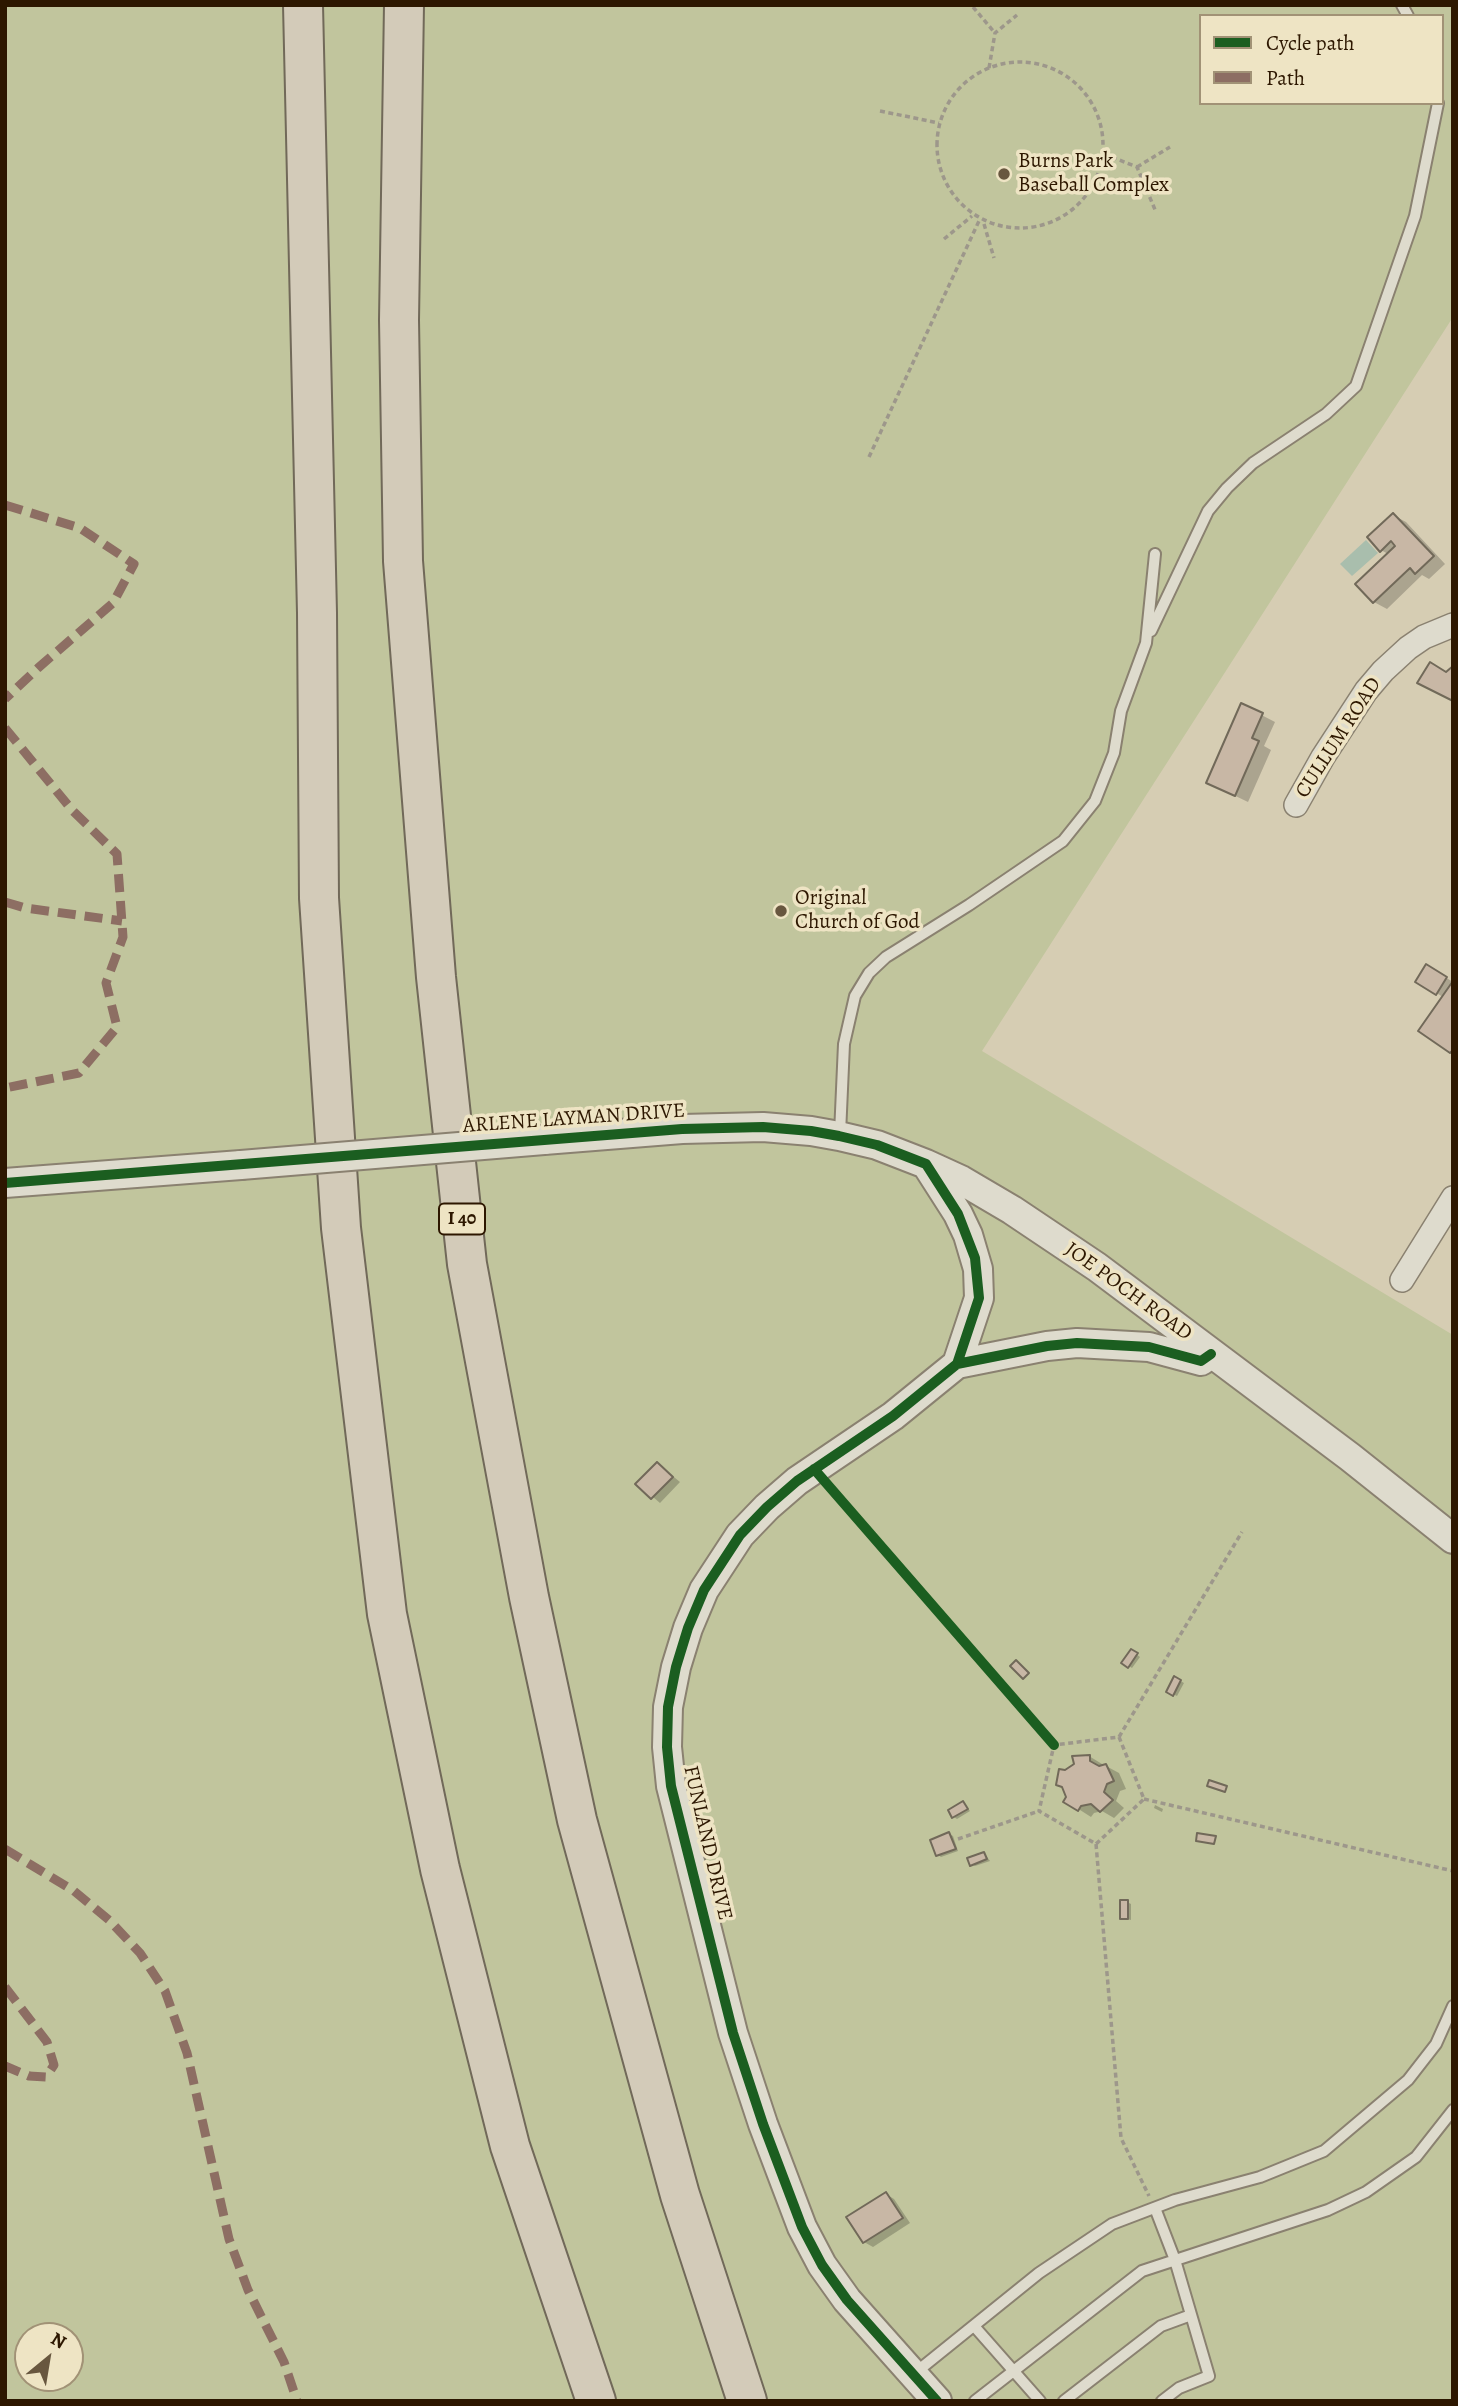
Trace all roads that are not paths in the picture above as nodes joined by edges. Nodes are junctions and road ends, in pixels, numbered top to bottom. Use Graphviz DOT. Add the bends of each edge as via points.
graph roads {
  1 [pos="303,5"];
  2 [pos="404,5"];
  3 [pos="1438,105"];
  4 [pos="1155,554"];
  5 [pos="1453,625"];
  6 [pos="1146,643"];
  7 [pos="1296,805"];
  8 [pos="839,1136"];
  9 [pos="926,1164"];
  10 [pos="5,1183"];
  11 [pos="1453,1198"];
  12 [pos="1402,1280"];
  13 [pos="1211,1354"];
  14 [pos="957,1364"];
  15 [pos="1453,1539"];
  16 [pos="1453,2006"];
  17 [pos="1453,2110"];
  18 [pos="1155,2208"];
  19 [pos="1175,2260"];
  20 [pos="1191,2315"];
  21 [pos="974,2326"];
  22 [pos="1014,2371"];
  23 [pos="914,2375"];
  24 [pos="596,2401"];
  25 [pos="747,2401"];
  26 [pos="937,2401"];
  27 [pos="975,2401"];
  28 [pos="1040,2401"];
  29 [pos="1064,2401"];
  30 [pos="1162,2401"];
  1 -- 24 [label="highway" via="320,898 341,1228 387,1614 440,1868 509,2146"];
  2 -- 25 [label="highway, I 40" via="399,320 403,561 434,964 467,1264 528,1597 577,1820 680,2195"];
  3 -- 6 [label="lane" via="1415,216 1356,386 1326,414 1253,463 1208,511"];
  4 -- 6 [label="lane"];
  5 -- 7 [label="street, CULLUM ROAD" via="1424,637 1383,671"];
  6 -- 8 [label="lane" via="1121,711 1114,754 1095,801 1063,841 886,957 869,973 855,996 844,1044"];
  8 -- 9 [label="street, ARLENE LAYMAN DRIVE"];
  8 -- 10 [label="street, ARLENE LAYMAN DRIVE, bridge" via="763,1127 682,1129"];
  9 -- 13 [label="street, JOE POCH ROAD" via="961,1180 1097,1267"];
  9 -- 14 [label="street" via="958,1214 978,1269 979,1298"];
  11 -- 12 [label="street"];
  13 -- 14 [label="street, FUNLAND DRIVE" via="1201,1361 1149,1348 1077,1343"];
  13 -- 15 [label="street, JOE POCH ROAD"];
  14 -- 23 [label="street, FUNLAND DRIVE" via="893,1416 797,1482 740,1535 717,1567 693,1615 668,1707 671,1786 733,2033 763,2124 822,2265"];
  16 -- 18 [label="lane" via="1436,2045 1408,2080 1324,2151 1260,2177"];
  17 -- 19 [label="lane" via="1416,2157 1366,2192 1328,2210"];
  18 -- 19 [label="lane"];
  18 -- 21 [label="lane" via="1102,2230"];
  19 -- 20 [label="lane"];
  19 -- 22 [label="lane" via="1142,2271"];
  20 -- 29 [label="lane" via="1161,2326"];
  20 -- 30 [label="lane" via="1209,2376"];
  21 -- 22 [label="lane"];
  21 -- 23 [label="lane"];
  22 -- 27 [label="lane"];
  22 -- 28 [label="lane"];
  23 -- 26 [label="street, FUNLAND DRIVE"];
}
